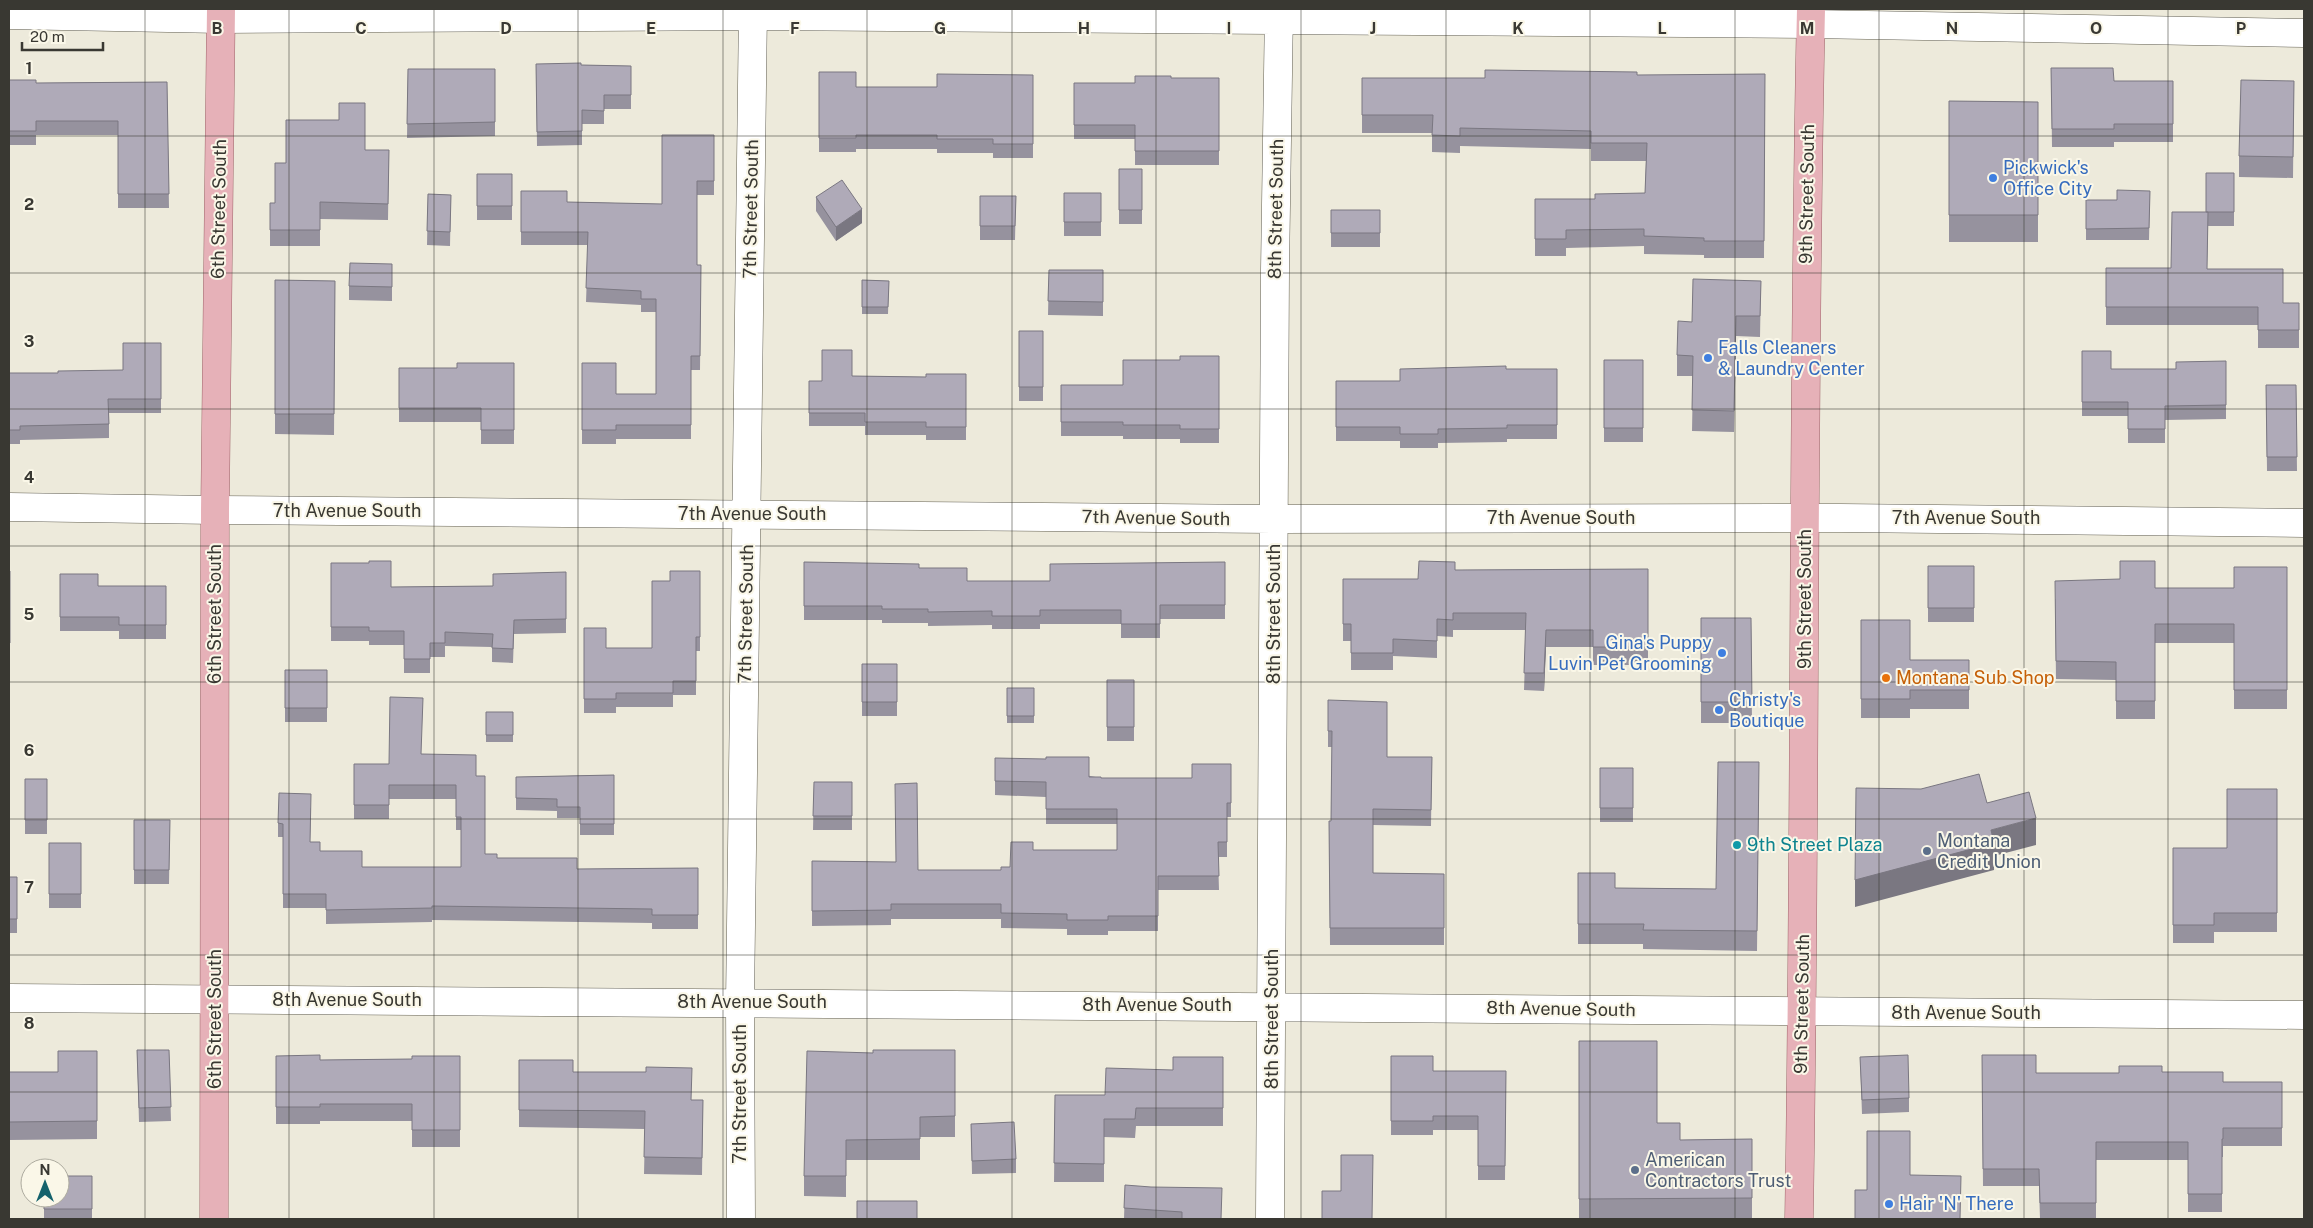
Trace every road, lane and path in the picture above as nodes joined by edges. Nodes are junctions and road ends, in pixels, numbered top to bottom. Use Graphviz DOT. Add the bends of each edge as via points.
graph roads {
  1 [pos="753,12"];
  2 [pos="221,14"];
  3 [pos="9,15"];
  4 [pos="1279,15"];
  5 [pos="1811,16"];
  6 [pos="2304,33"];
  7 [pos="9,507"];
  8 [pos="215,510"];
  9 [pos="747,514"];
  10 [pos="1805,518"];
  11 [pos="1275,519"];
  12 [pos="2304,523"];
  13 [pos="9,998"];
  14 [pos="215,1000"];
  15 [pos="740,1002"];
  16 [pos="1272,1006"];
  17 [pos="1802,1012"];
  18 [pos="2304,1015"];
  19 [pos="214,1219"];
  20 [pos="741,1219"];
  21 [pos="1270,1219"];
  22 [pos="1799,1219"];
  1 -- 2 [label="street"];
  1 -- 4 [label="street"];
  1 -- 9 [label="street, 7th Street South"];
  2 -- 3 [label="street"];
  2 -- 8 [label="main road, 6th Street South"];
  4 -- 5 [label="street"];
  4 -- 11 [label="street, 8th Street South"];
  5 -- 6 [label="street"];
  5 -- 10 [label="main road, 9th Street South"];
  7 -- 8 [label="street, 7th Avenue South"];
  8 -- 9 [label="street, 7th Avenue South"];
  8 -- 14 [label="main road, 6th Street South"];
  9 -- 11 [label="street, 7th Avenue South"];
  9 -- 15 [label="street, 7th Street South"];
  10 -- 11 [label="street, 7th Avenue South"];
  10 -- 12 [label="street, 7th Avenue South"];
  10 -- 17 [label="main road, 9th Street South"];
  11 -- 16 [label="street, 8th Street South"];
  13 -- 14 [label="street, 8th Avenue South"];
  14 -- 15 [label="street, 8th Avenue South"];
  14 -- 19 [label="main road, 6th Street South"];
  15 -- 16 [label="street, 8th Avenue South"];
  15 -- 20 [label="street, 7th Street South"];
  16 -- 17 [label="street, 8th Avenue South"];
  16 -- 21 [label="street, 8th Street South"];
  17 -- 18 [label="street, 8th Avenue South"];
  17 -- 22 [label="main road, 9th Street South"];
}
